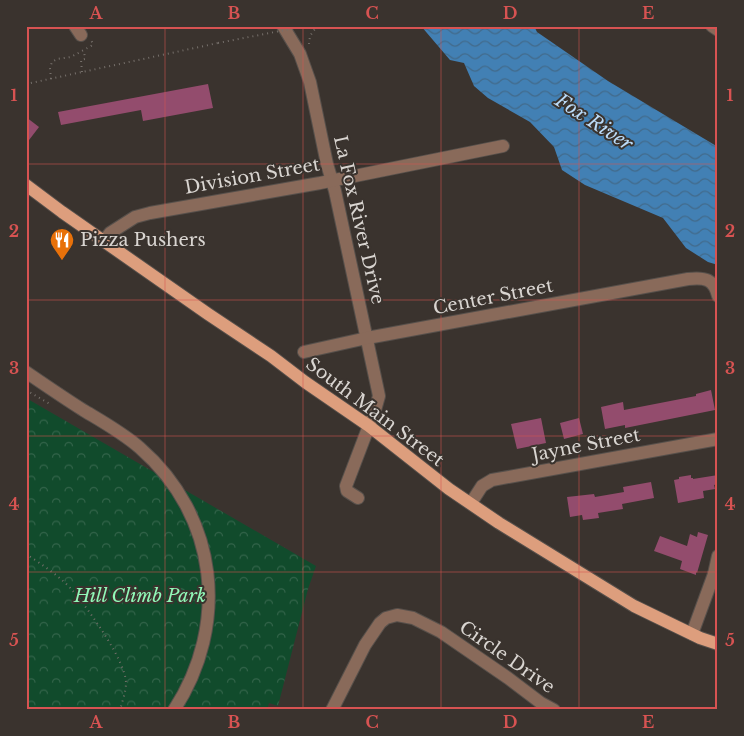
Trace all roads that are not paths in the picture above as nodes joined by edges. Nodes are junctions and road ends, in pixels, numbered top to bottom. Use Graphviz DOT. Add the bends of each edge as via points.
graph roads {
  1 [pos="283,26"];
  2 [pos="712,26"];
  3 [pos="718,30"];
  4 [pos="503,146"];
  5 [pos="332,180"];
  6 [pos="26,185"];
  7 [pos="104,241"];
  8 [pos="718,296"];
  9 [pos="367,338"];
  10 [pos="304,352"];
  11 [pos="26,372"];
  12 [pos="369,426"];
  13 [pos="718,438"];
  14 [pos="358,498"];
  15 [pos="471,503"];
  16 [pos="718,556"];
  17 [pos="716,575"];
  18 [pos="692,634"];
  19 [pos="718,644"];
  20 [pos="174,710"];
  21 [pos="332,710"];
  22 [pos="554,710"];
  1 -- 5 [label="street, La Fox River Drive" via="300,54 310,82"];
  2 -- 3 [label="street"];
  4 -- 5 [label="street, Division Street"];
  5 -- 7 [label="street, Division Street" via="135,217 110,233"];
  5 -- 9 [label="street, La Fox River Drive"];
  6 -- 7 [label="main road, South Main Street"];
  7 -- 12 [label="main road, South Main Street"];
  8 -- 9 [label="street, Center Street" via="707,279 688,279"];
  9 -- 10 [label="street, Center Street"];
  9 -- 12 [label="street, La Fox River Drive" via="379,396"];
  11 -- 20 [label="street" via="139,446 173,483 194,520 207,564 208,610 201,653"];
  12 -- 14 [label="street, La Fox River Drive" via="346,486 347,491"];
  12 -- 15 [label="main road, South Main Street"];
  13 -- 15 [label="street, Jayne Street" via="492,480 482,486"];
  15 -- 18 [label="main road, South Main Street" via="628,603"];
  16 -- 17 [label="street"];
  17 -- 18 [label="street"];
  18 -- 19 [label="main road, South Main Street"];
  21 -- 22 [label="street, Circle Drive" via="365,645 382,621 392,615 404,615 441,632"];
}
